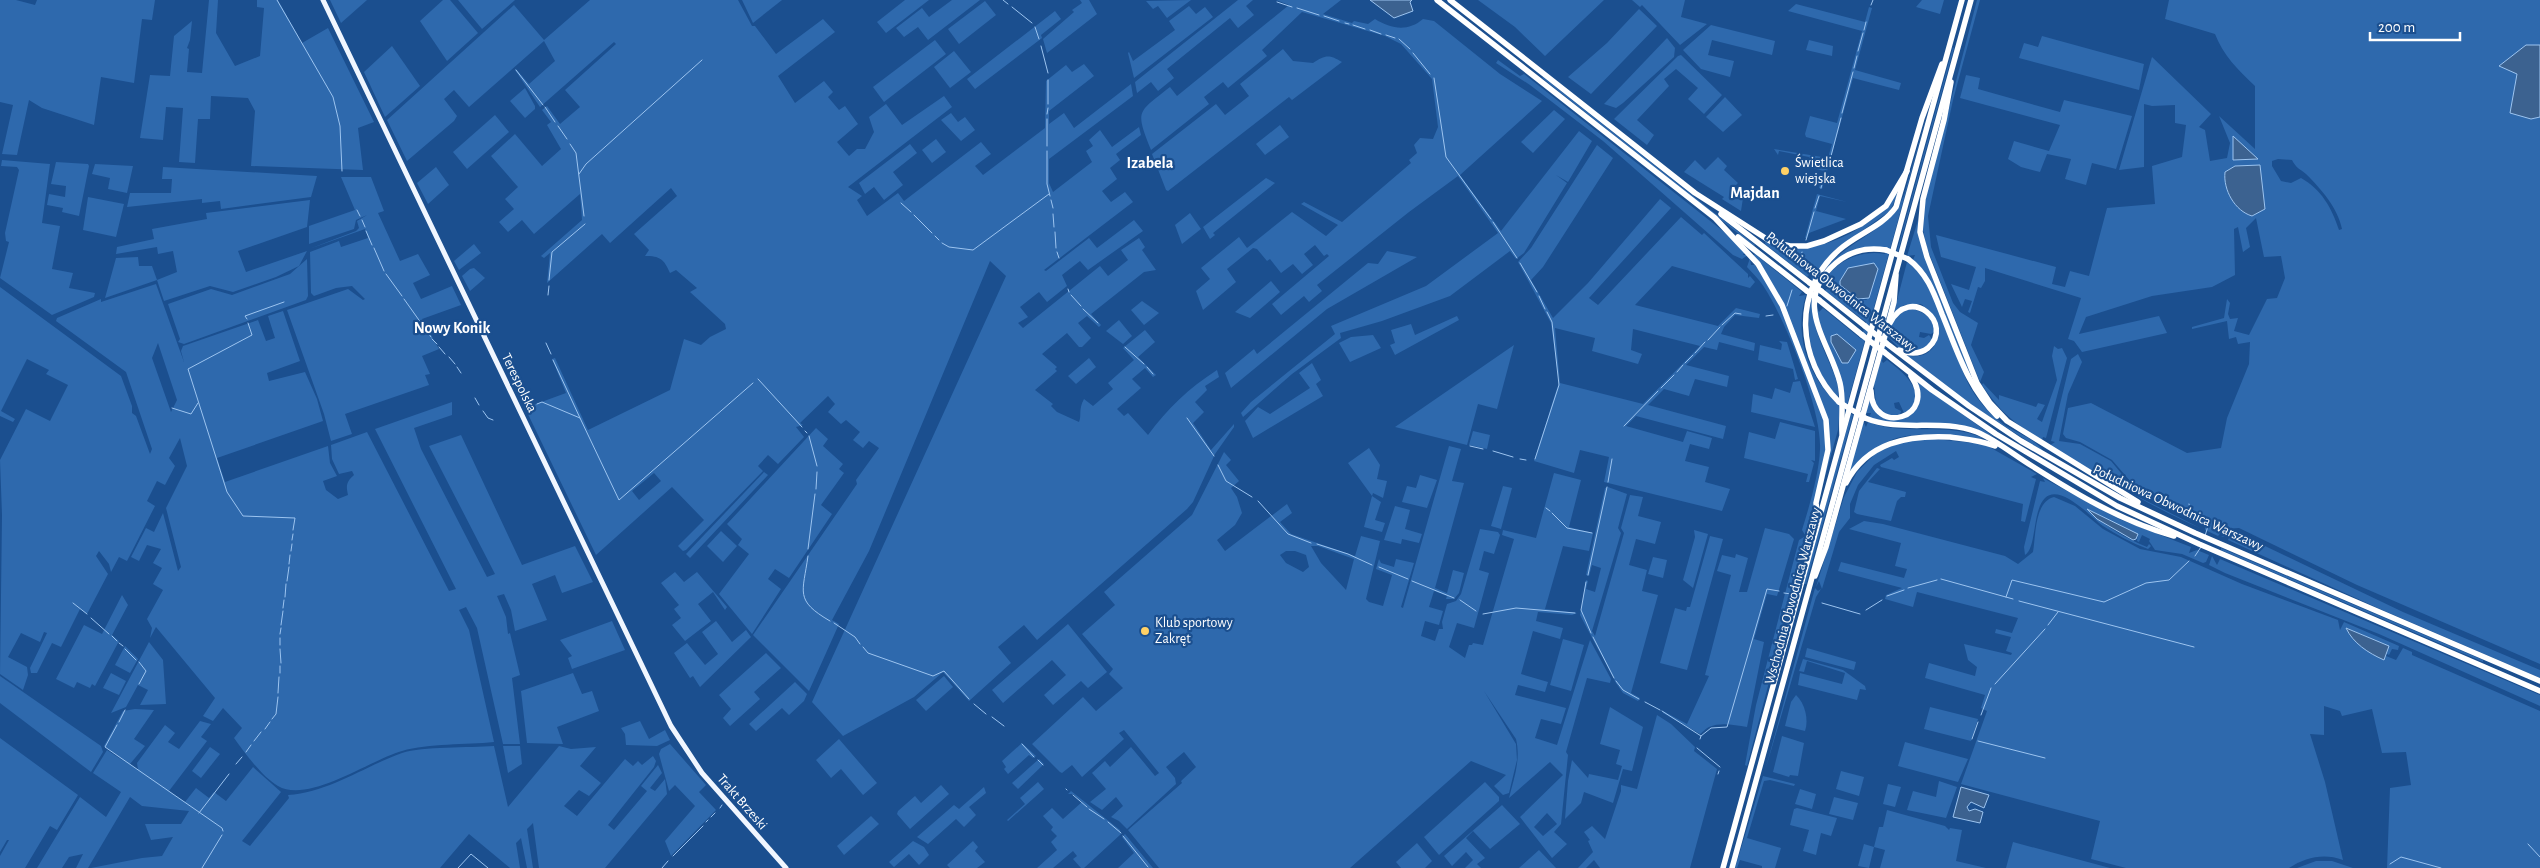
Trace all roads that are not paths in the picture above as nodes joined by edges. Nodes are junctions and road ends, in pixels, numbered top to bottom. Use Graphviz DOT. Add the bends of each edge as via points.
graph roads {
  1 [pos="323,0"];
  2 [pos="1437,0"];
  3 [pos="1450,0"];
  4 [pos="1962,0"];
  5 [pos="1971,0"];
  6 [pos="1947,53"];
  7 [pos="1955,58"];
  8 [pos="1907,171"];
  9 [pos="1694,193"];
  10 [pos="1753,252"];
  11 [pos="1897,262"];
  12 [pos="1886,332"];
  13 [pos="1886,343"];
  14 [pos="1905,368"];
  15 [pos="1872,383"];
  16 [pos="1842,440"];
  17 [pos="2038,442"];
  18 [pos="2010,452"];
  19 [pos="1842,494"];
  20 [pos="1819,524"];
  21 [pos="2176,525"];
  22 [pos="2196,543"];
  23 [pos="1808,592"];
  24 [pos="2540,681"];
  25 [pos="2540,691"];
  26 [pos="684,748"];
  27 [pos="786,868"];
  28 [pos="1723,868"];
  29 [pos="1732,868"];
  1 -- 26 [label="main road, Terespolska" via="633,649"];
  2 -- 10 [label="highway, Południowa Obwodnica Warszawy" via="1715,218"];
  3 -- 9 [label="highway"];
  4 -- 6 [label="highway"];
  5 -- 7 [label="highway"];
  6 -- 8 [label="highway" via="1935,80"];
  6 -- 16 [label="highway, Wschodnia Obwodnica Warszawy"];
  7 -- 11 [label="highway"];
  7 -- 17 [label="highway" via="1944,120 1921,207 1923,244 1983,392 2007,421"];
  8 -- 9 [label="highway" via="1886,206 1868,220 1807,246 1790,246 1764,238"];
  8 -- 18 [label="highway, bridge" via="1902,194 1892,213 1847,243 1830,259 1816,280 1808,299 1805,324 1809,354 1823,383 1839,402 1865,418 1893,426 1960,427 1987,437"];
  9 -- 13 [label="highway, Południowa Obwodnica Warszawy, bridge"];
  10 -- 14 [label="highway, Południowa Obwodnica Warszawy, bridge"];
  10 -- 20 [label="highway" via="1782,305 1826,420 1828,450 1816,503"];
  11 -- 12 [label="highway" via="1894,302"];
  11 -- 23 [label="highway, Wschodnia Obwodnica Warszawy"];
  12 -- 13 [label="highway" via="1896,313 1910,307 1920,308 1929,314 1936,328 1934,341 1921,352 1905,352"];
  12 -- 15 [label="highway"];
  13 -- 21 [label="highway, Południowa Obwodnica Warszawy" via="1975,410 2035,450"];
  14 -- 15 [label="highway" via="1915,383 1918,398 1914,408 1904,416 1890,418 1878,410 1872,401"];
  14 -- 22 [label="highway, Południowa Obwodnica Warszawy" via="2037,460 2128,511"];
  15 -- 19 [label="highway"];
  16 -- 17 [label="highway, bridge" via="1841,386 1817,326 1815,299 1824,277 1839,261 1863,250 1886,250 1908,259 1928,279 1966,372 1981,398 2005,422"];
  16 -- 20 [label="highway, Wschodnia Obwodnica Warszawy"];
  17 -- 21 [label="highway"];
  18 -- 19 [label="highway" via="1974,440 1920,436 1901,439 1881,447 1866,458"];
  18 -- 22 [label="highway" via="2106,509"];
  19 -- 23 [label="highway" via="1822,561"];
  20 -- 28 [label="highway, Wschodnia Obwodnica Warszawy"];
  21 -- 24 [label="highway, Południowa Obwodnica Warszawy"];
  22 -- 25 [label="highway, Południowa Obwodnica Warszawy"];
  23 -- 29 [label="highway, Wschodnia Obwodnica Warszawy"];
  26 -- 27 [label="main road, Trakt Brzeski" via="718,792"];
}
